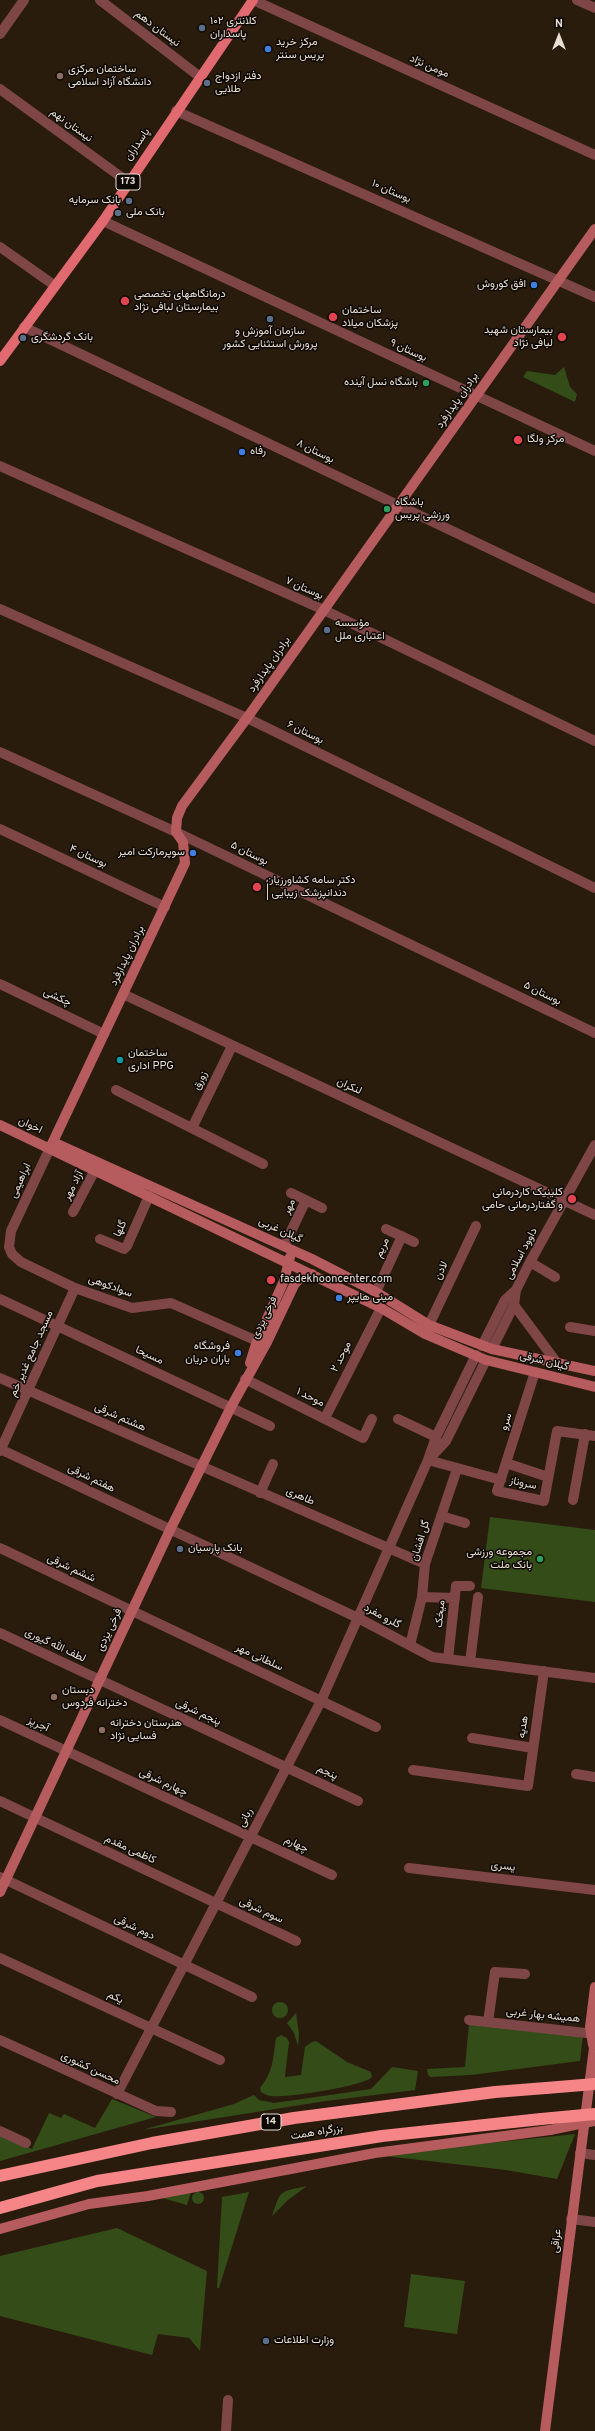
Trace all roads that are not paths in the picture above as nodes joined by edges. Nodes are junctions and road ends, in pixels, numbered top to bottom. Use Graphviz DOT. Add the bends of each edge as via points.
graph roads {
  1 [pos="24,0"];
  2 [pos="100,0"];
  3 [pos="253,0"];
  4 [pos="577,0"];
  5 [pos="595,8"];
  6 [pos="0,34"];
  7 [pos="200,77"];
  8 [pos="0,89"];
  9 [pos="176,111"];
  10 [pos="595,155"];
  11 [pos="128,182"];
  12 [pos="103,221"];
  13 [pos="595,229"];
  14 [pos="0,247"];
  15 [pos="560,279"];
  16 [pos="54,286"];
  17 [pos="595,297"];
  18 [pos="24,327"];
  19 [pos="0,361"];
  20 [pos="476,396"];
  21 [pos="595,451"];
  22 [pos="0,466"];
  23 [pos="398,506"];
  24 [pos="595,599"];
  25 [pos="0,609"];
  26 [pos="324,610"];
  27 [pos="247,718"];
  28 [pos="595,741"];
  29 [pos="0,752"];
  30 [pos="0,829"];
  31 [pos="176,832"];
  32 [pos="595,888"];
  33 [pos="165,907"];
  34 [pos="0,984"];
  35 [pos="123,994"];
  36 [pos="595,1033"];
  37 [pos="104,1034"];
  38 [pos="232,1046"];
  39 [pos="116,1090"];
  40 [pos="0,1125"];
  41 [pos="192,1128"];
  42 [pos="52,1145"];
  43 [pos="595,1145"];
  44 [pos="263,1164"];
  45 [pos="95,1170"];
  46 [pos="291,1193"];
  47 [pos="150,1196"];
  48 [pos="306,1200"];
  49 [pos="564,1201"];
  50 [pos="322,1208"];
  51 [pos="73,1212"];
  52 [pos="595,1215"];
  53 [pos="476,1226"];
  54 [pos="386,1229"];
  55 [pos="402,1236"];
  56 [pos="100,1239"];
  57 [pos="414,1242"];
  58 [pos="284,1246"];
  59 [pos="9,1247"];
  60 [pos="294,1250"];
  61 [pos="312,1259"];
  62 [pos="287,1262"];
  63 [pos="530,1262"];
  64 [pos="309,1273"];
  65 [pos="555,1277"];
  66 [pos="75,1288"];
  67 [pos="516,1290"];
  68 [pos="376,1292"];
  69 [pos="0,1299"];
  70 [pos="514,1305"];
  71 [pos="381,1308"];
  72 [pos="428,1325"];
  73 [pos="57,1327"];
  74 [pos="570,1327"];
  75 [pos="595,1331"];
  76 [pos="257,1341"];
  77 [pos="482,1346"];
  78 [pos="492,1349"];
  79 [pos="476,1355"];
  80 [pos="486,1360"];
  81 [pos="557,1363"];
  82 [pos="595,1371"];
  83 [pos="535,1372"];
  84 [pos="0,1378"];
  85 [pos="245,1379"];
  86 [pos="595,1387"];
  87 [pos="29,1392"];
  88 [pos="231,1407"];
  89 [pos="324,1418"];
  90 [pos="372,1419"];
  91 [pos="398,1419"];
  92 [pos="270,1426"];
  93 [pos="590,1435"];
  94 [pos="436,1437"];
  95 [pos="0,1450"];
  96 [pos="428,1460"];
  97 [pos="506,1463"];
  98 [pos="273,1464"];
  99 [pos="202,1467"];
  100 [pos="457,1469"];
  101 [pos="548,1477"];
  102 [pos="500,1480"];
  103 [pos="260,1493"];
  104 [pos="573,1500"];
  105 [pos="441,1516"];
  106 [pos="465,1522"];
  107 [pos="170,1530"];
  108 [pos="0,1548"];
  109 [pos="388,1549"];
  110 [pos="425,1564"];
  111 [pos="470,1586"];
  112 [pos="422,1597"];
  113 [pos="478,1597"];
  114 [pos="455,1598"];
  115 [pos="132,1611"];
  116 [pos="358,1618"];
  117 [pos="0,1633"];
  118 [pos="410,1645"];
  119 [pos="448,1659"];
  120 [pos="470,1662"];
  121 [pos="544,1671"];
  122 [pos="595,1678"];
  123 [pos="100,1680"];
  124 [pos="321,1701"];
  125 [pos="0,1720"];
  126 [pos="376,1727"];
  127 [pos="472,1738"];
  128 [pos="533,1748"];
  129 [pos="66,1751"];
  130 [pos="286,1768"];
  131 [pos="413,1770"];
  132 [pos="576,1774"];
  133 [pos="595,1777"];
  134 [pos="358,1801"];
  135 [pos="0,1802"];
  136 [pos="35,1818"];
  137 [pos="250,1837"];
  138 [pos="409,1868"];
  139 [pos="332,1875"];
  140 [pos="3,1879"];
  141 [pos="595,1890"];
  142 [pos="0,1892"];
  143 [pos="216,1903"];
  144 [pos="296,1941"];
  145 [pos="0,1958"];
  146 [pos="184,1965"];
  147 [pos="524,1974"];
  148 [pos="595,1987"];
  149 [pos="252,1997"];
  150 [pos="469,2020"];
  151 [pos="488,2022"];
  152 [pos="151,2028"];
  153 [pos="0,2040"];
  154 [pos="593,2041"];
  155 [pos="220,2060"];
  156 [pos="595,2084"];
  157 [pos="117,2094"];
  158 [pos="171,2112"];
  159 [pos="595,2114"];
  160 [pos="595,2122"];
  161 [pos="0,2131"];
  162 [pos="26,2143"];
  163 [pos="580,2153"];
  164 [pos="595,2155"];
  165 [pos="0,2175"];
  166 [pos="0,2208"];
  167 [pos="571,2219"];
  168 [pos="595,2222"];
  169 [pos="0,2228"];
  170 [pos="228,2400"];
  171 [pos="226,2431"];
  172 [pos="545,2431"];
  1 -- 6 [label="street"];
  2 -- 7 [label="street, نیستان دهم"];
  3 -- 7 [label="main road, پاسداران / 173"];
  3 -- 10 [label="street, مومن نژاد"];
  4 -- 5 [label="street"];
  7 -- 9 [label="main road, پاسداران / 173"];
  8 -- 11 [label="street, نیستان نهم"];
  9 -- 11 [label="main road, پاسداران / 173"];
  9 -- 15 [label="street, بوستان ۱۰"];
  11 -- 12 [label="main road, پاسداران / 173"];
  12 -- 16 [label="main road, پاسداران / 173"];
  12 -- 20 [label="street, بوستان ۹"];
  13 -- 15 [label="main road, برادران پایدارفرد"];
  14 -- 16 [label="street"];
  15 -- 17 [label="street, بوستان ۱۰"];
  15 -- 20 [label="main road, برادران پایدارفرد"];
  16 -- 18 [label="main road, پاسداران / 173"];
  18 -- 19 [label="main road, پاسداران / 173"];
  18 -- 23 [label="street, بوستان ۸"];
  20 -- 21 [label="street, بوستان ۹"];
  20 -- 23 [label="main road, برادران پایدارفرد"];
  22 -- 26 [label="street, بوستان ۷"];
  23 -- 24 [label="street, بوستان ۸"];
  23 -- 26 [label="main road, برادران پایدارفرد"];
  25 -- 27 [label="street, بوستان ۶"];
  26 -- 27 [label="main road, برادران پایدارفرد"];
  26 -- 28 [label="street, بوستان ۷"];
  27 -- 31 [label="main road, برادران پایدارفرد" via="182,806 177,818"];
  27 -- 32 [label="street, بوستان ۶"];
  29 -- 31 [label="street, بوستان ۵"];
  30 -- 33 [label="street, بوستان ۴"];
  31 -- 33 [label="main road, برادران پایدارفرد" via="184,842 185,863"];
  31 -- 36 [label="street, بوستان ۵"];
  33 -- 35 [label="main road, برادران پایدارفرد"];
  34 -- 37 [label="street, چکشی"];
  35 -- 37 [label="main road, برادران پایدارفرد"];
  35 -- 38 [label="street, لنکران"];
  37 -- 42 [label="main road, برادران پایدارفرد"];
  38 -- 41 [label="street, زورق"];
  38 -- 49 [label="street, لنکران"];
  39 -- 41 [label="street"];
  40 -- 42 [label="main road, اخوان"];
  41 -- 44 [label="street"];
  42 -- 45 [label="main road"];
  42 -- 58 [label="main road, گیلان غربی"];
  42 -- 59 [label="street, ابراهیمی" via="11,1230"];
  43 -- 49 [label="street, داوود اسلامی"];
  45 -- 47 [label="main road"];
  45 -- 51 [label="street, آزاد مهر"];
  46 -- 48 [label="street, مهر"];
  47 -- 56 [label="street, گلها" via="124,1249"];
  47 -- 62 [label="main road"];
  48 -- 50 [label="street, مهر"];
  48 -- 58 [label="street, مهر"];
  49 -- 52 [label="street, لنکران"];
  49 -- 63 [label="street, داوود اسلامی"];
  53 -- 72 [label="street, لادن"];
  54 -- 55 [label="street, مریم"];
  55 -- 57 [label="street, مریم"];
  55 -- 68 [label="street, مریم"];
  58 -- 60 [label="main road, گیلان غربی"];
  59 -- 66 [label="street, سوادکوهی" via="12,1254 21,1262"];
  60 -- 61 [label="main road, گیلان غربی"];
  60 -- 62 [label="main road"];
  61 -- 64 [label="main road"];
  61 -- 68 [label="main road, گیلان غربی"];
  62 -- 64 [label="main road"];
  62 -- 76 [label="main road, فرخی یزدی" via="284,1281"];
  63 -- 65 [label="street"];
  63 -- 67 [label="street, داوود اسلامی"];
  64 -- 71 [label="main road"];
  64 -- 85 [label="main road, فرخی یزدی" via="294,1285 267,1342"];
  66 -- 73 [label="street, مسجد جامع غدیر خم"];
  66 -- 76 [label="street, سوادکوهی" via="132,1308 172,1303"];
  67 -- 70 [label="street, داوود اسلامی"];
  67 -- 77 [label="street, داوود اسلامی" via="505,1300"];
  68 -- 72 [label="main road, گیلان غربی"];
  69 -- 73 [label="street, مسیحا"];
  70 -- 78 [label="street, داوود اسلامی"];
  70 -- 81 [label="street"];
  71 -- 79 [label="main road" via="425,1334"];
  71 -- 89 [label="street, موحد ۲"];
  72 -- 77 [label="main road, گیلان غربی"];
  73 -- 87 [label="street, مسجد جامع غدیر خم"];
  73 -- 88 [label="street, مسیحا"];
  74 -- 75 [label="street"];
  76 -- 85 [label="main road, فرخی یزدی"];
  77 -- 78 [label="main road, گیلان غربی"];
  77 -- 79 [label="main road"];
  78 -- 80 [label="main road"];
  78 -- 81 [label="main road, گیلان شرقی"];
  79 -- 80 [label="main road"];
  79 -- 94 [label="street"];
  80 -- 83 [label="main road, گیلان شرقی"];
  80 -- 96 [label="street" via="446,1441"];
  81 -- 82 [label="main road, گیلان شرقی"];
  83 -- 86 [label="main road, گیلان شرقی"];
  83 -- 97 [label="street, سرو"];
  84 -- 87 [label="street, هشتم شرقی"];
  85 -- 88 [label="main road, فرخی یزدی"];
  85 -- 89 [label="street, موحد ۱"];
  87 -- 95 [label="street, مسجد جامع غدیر خم"];
  87 -- 99 [label="street, هشتم شرقی"];
  88 -- 92 [label="street, مسیحا"];
  88 -- 99 [label="main road, فرخی یزدی"];
  89 -- 90 [label="street, موحد ۱" via="363,1438"];
  91 -- 94 [label="street"];
  93 -- 101 [label="street, سروناز" via="557,1431"];
  93 -- 104 [label="street"];
  94 -- 96 [label="street"];
  95 -- 107 [label="street, هفتم شرقی"];
  96 -- 100 [label="street, سروناز"];
  96 -- 109 [label="street"];
  97 -- 101 [label="street"];
  97 -- 102 [label="street, سرو"];
  98 -- 103 [label="street"];
  99 -- 103 [label="street, طاهری"];
  99 -- 107 [label="main road, فرخی یزدی"];
  100 -- 102 [label="street, سروناز"];
  100 -- 105 [label="street, گل افشان"];
  101 -- 102 [label="street, سروناز" via="544,1501 497,1491"];
  103 -- 109 [label="street, طاهری"];
  105 -- 106 [label="street"];
  105 -- 110 [label="street, گل افشان"];
  107 -- 115 [label="main road, فرخی یزدی"];
  107 -- 116 [label="street, گلرو مفرد"];
  108 -- 115 [label="street, ششم شرقی"];
  109 -- 110 [label="street, طاهری"];
  109 -- 116 [label="street, ربانی"];
  110 -- 112 [label="street, گل افشان"];
  111 -- 114 [label="street, میخک" via="456,1586"];
  112 -- 114 [label="street"];
  112 -- 118 [label="street, گل افشان"];
  113 -- 120 [label="street"];
  114 -- 119 [label="street, میخک"];
  115 -- 123 [label="main road, فرخی یزدی"];
  115 -- 124 [label="street, سلطانی مهر"];
  116 -- 118 [label="street, گلرو مفرد"];
  116 -- 124 [label="street, ربانی"];
  117 -- 123 [label="street, لطف الله گیوری"];
  118 -- 119 [label="street, گلرو مفرد" via="432,1657"];
  119 -- 120 [label="street, گلرو مفرد"];
  120 -- 121 [label="street, گلرو مفرد"];
  121 -- 122 [label="street, گلرو مفرد"];
  121 -- 128 [label="street, هدیه"];
  123 -- 129 [label="main road, فرخی یزدی"];
  123 -- 130 [label="street, پنجم شرقی"];
  124 -- 126 [label="street, سلطانی مهر"];
  124 -- 130 [label="street, ربانی"];
  125 -- 129 [label="street, آجرپز"];
  127 -- 128 [label="street"];
  128 -- 131 [label="street, هدیه" via="528,1786"];
  129 -- 136 [label="main road, فرخی یزدی"];
  129 -- 137 [label="street, چهارم شرقی"];
  130 -- 134 [label="street, پنجم"];
  130 -- 137 [label="street, ربانی"];
  132 -- 133 [label="street"];
  135 -- 136 [label="street, کاظمی مقدم"];
  136 -- 140 [label="main road, فرخی یزدی"];
  136 -- 143 [label="street, کاظمی مقدم"];
  137 -- 139 [label="street, چهارم"];
  137 -- 143 [label="street, ربانی"];
  138 -- 141 [label="street, یسری"];
  140 -- 142 [label="main road, فرخی یزدی"];
  140 -- 146 [label="street, دوم شرقی"];
  143 -- 144 [label="street, سوم شرقی"];
  143 -- 146 [label="street, ربانی"];
  145 -- 152 [label="street, یکم"];
  146 -- 149 [label="street, دوم شرقی"];
  146 -- 152 [label="street, ربانی"];
  147 -- 151 [label="street, همیشه بهار غربی" via="495,1972"];
  148 -- 154 [label="main road, عراقی"];
  150 -- 151 [label="street, همیشه بهار غربی"];
  151 -- 154 [label="street, همیشه بهار غربی"];
  152 -- 155 [label="street, یکم"];
  152 -- 157 [label="street, ربانی"];
  153 -- 157 [label="street, محسن کشوری"];
  154 -- 163 [label="main road, عراقی"];
  156 -- 165 [label="highway, بزرگراه همت / 14, bridge" via="495,2092 294,2118 152,2143"];
  157 -- 158 [label="street, محسن کشوری" via="156,2111"];
  159 -- 166 [label="highway, بزرگراه همت, bridge" via="382,2136 97,2180"];
  160 -- 169 [label="main road, bridge" via="375,2153 148,2196 89,2204"];
  161 -- 162 [label="street"];
  163 -- 164 [label="street"];
  163 -- 167 [label="main road, عراقی"];
  167 -- 168 [label="street"];
  167 -- 172 [label="main road, عراقی"];
  170 -- 171 [label="street"];
}
